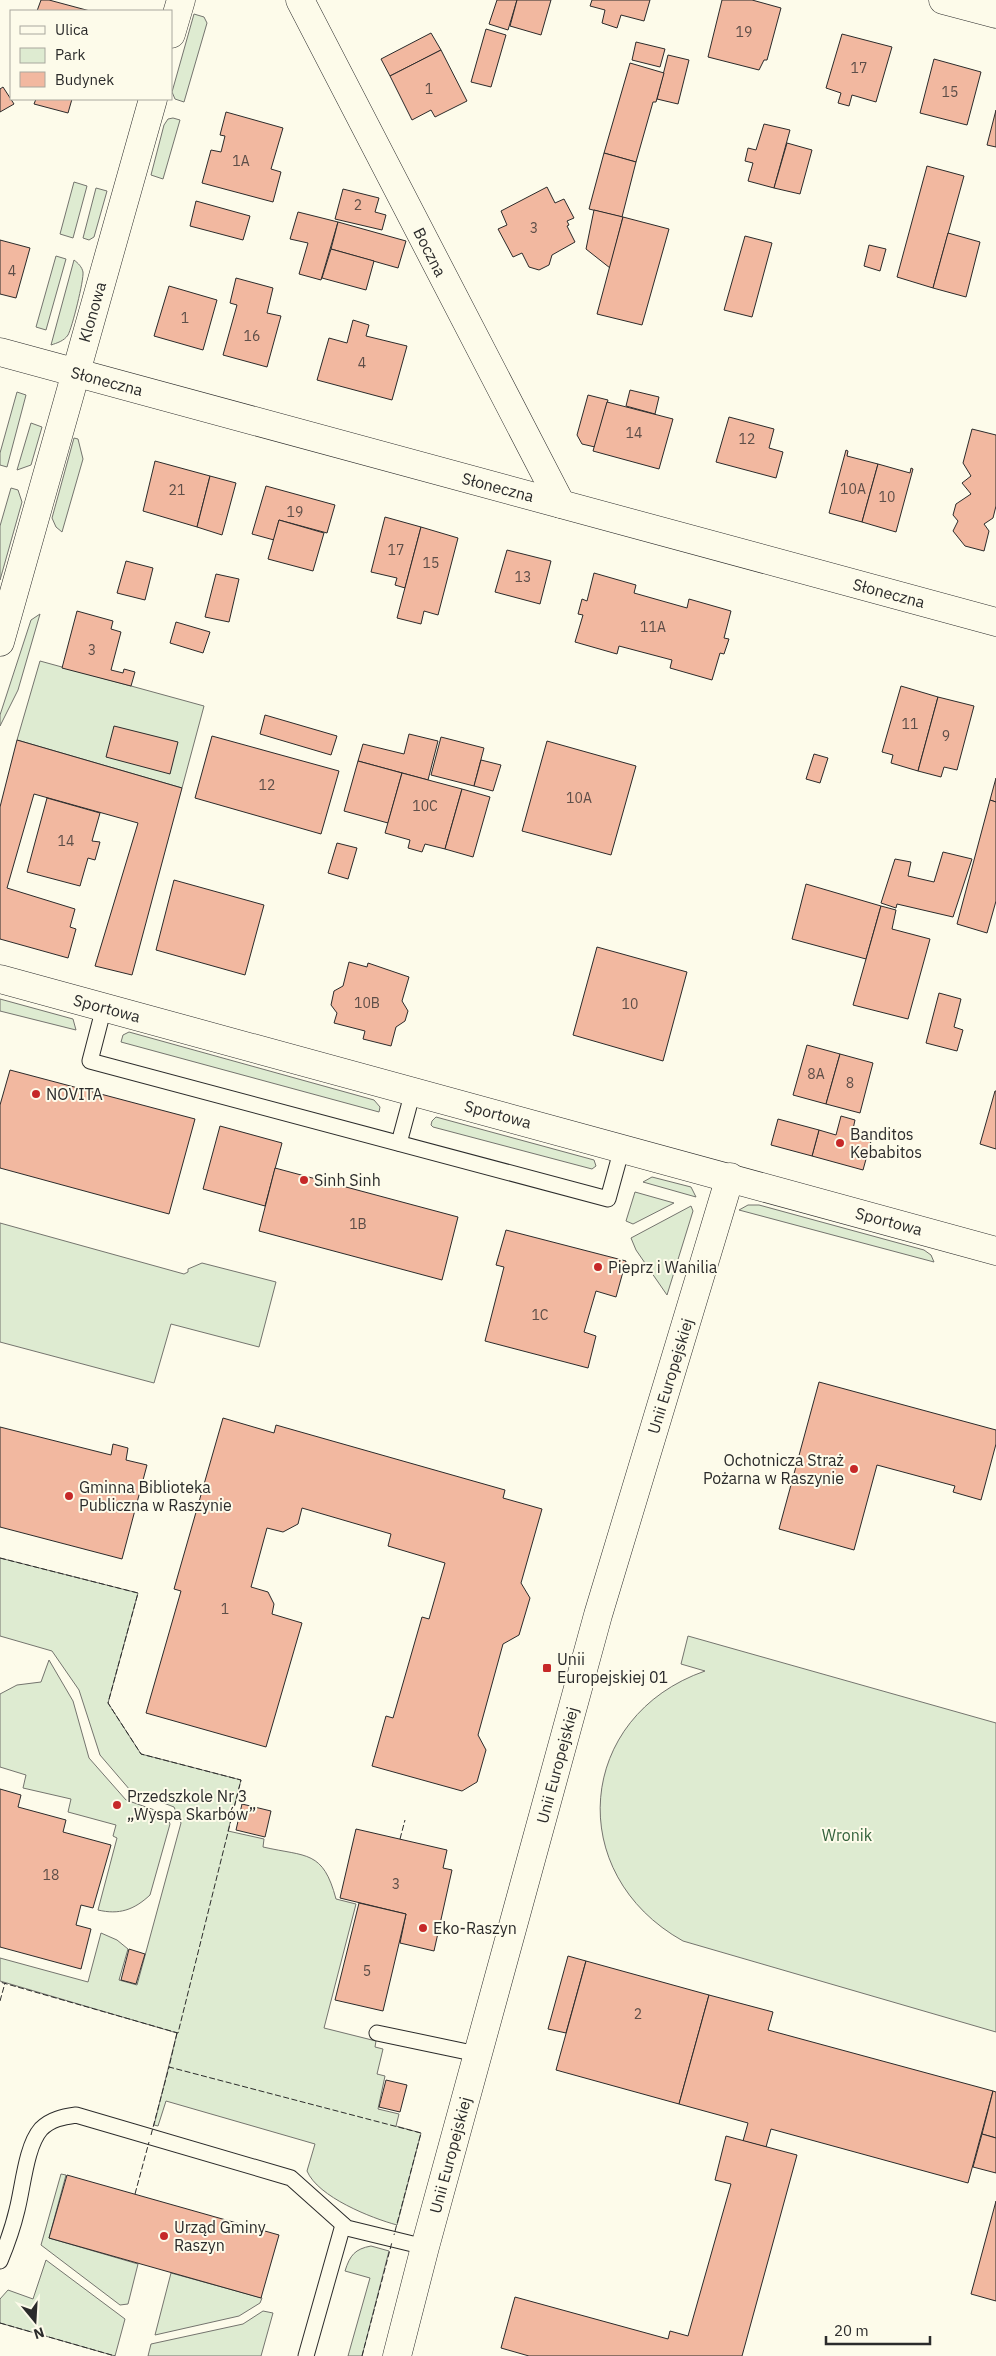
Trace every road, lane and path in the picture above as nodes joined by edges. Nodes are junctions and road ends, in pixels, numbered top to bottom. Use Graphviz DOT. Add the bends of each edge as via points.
graph roads {
  1 [pos="181,0"];
  2 [pos="300,0"];
  3 [pos="943,0"];
  4 [pos="996,14"];
  5 [pos="172,31"];
  6 [pos="153,100"];
  7 [pos="0,352"];
  8 [pos="75,372"];
  9 [pos="561,504"];
  10 [pos="996,622"];
  11 [pos="0,642"];
  12 [pos="0,979"];
  13 [pos="104,1008"];
  14 [pos="413,1091"];
  15 [pos="399,1143"];
  16 [pos="622,1148"];
  17 [pos="730,1178"];
  18 [pos="996,1251"];
  19 [pos="378,2033"];
  20 [pos="478,2054"];
  21 [pos="343,2225"];
  22 [pos="425,2247"];
  23 [pos="0,2261"];
  24 [pos="306,2356"];
  25 [pos="397,2356"];
  1 -- 5 [label="street"];
  2 -- 9 [label="street, Boczna"];
  3 -- 4 [label="street"];
  6 -- 8 [label="street, Klonowa"];
  7 -- 8 [label="street, Słoneczna"];
  8 -- 9 [label="street, Słoneczna"];
  8 -- 11 [label="street, Klonowa"];
  9 -- 10 [label="street, Słoneczna"];
  12 -- 13 [label="street, Sportowa"];
  13 -- 14 [label="street, Sportowa"];
  13 -- 15 [label="lane" via="90,1061"];
  14 -- 15 [label="lane"];
  14 -- 16 [label="street, Sportowa"];
  15 -- 16 [label="lane" via="608,1199"];
  16 -- 17 [label="street, Sportowa"];
  17 -- 18 [label="street, Sportowa"];
  17 -- 20 [label="street, Unii Europejskiej" via="598,1615"];
  19 -- 20 [label="lane"];
  20 -- 22 [label="street, Unii Europejskiej"];
  21 -- 22 [label="lane"];
  21 -- 23 [label="lane" via="291,2178 76,2115 66,2116 42,2129 33,2142 17,2211"];
  21 -- 24 [label="lane"];
  22 -- 25 [label="street, Unii Europejskiej"];
}
